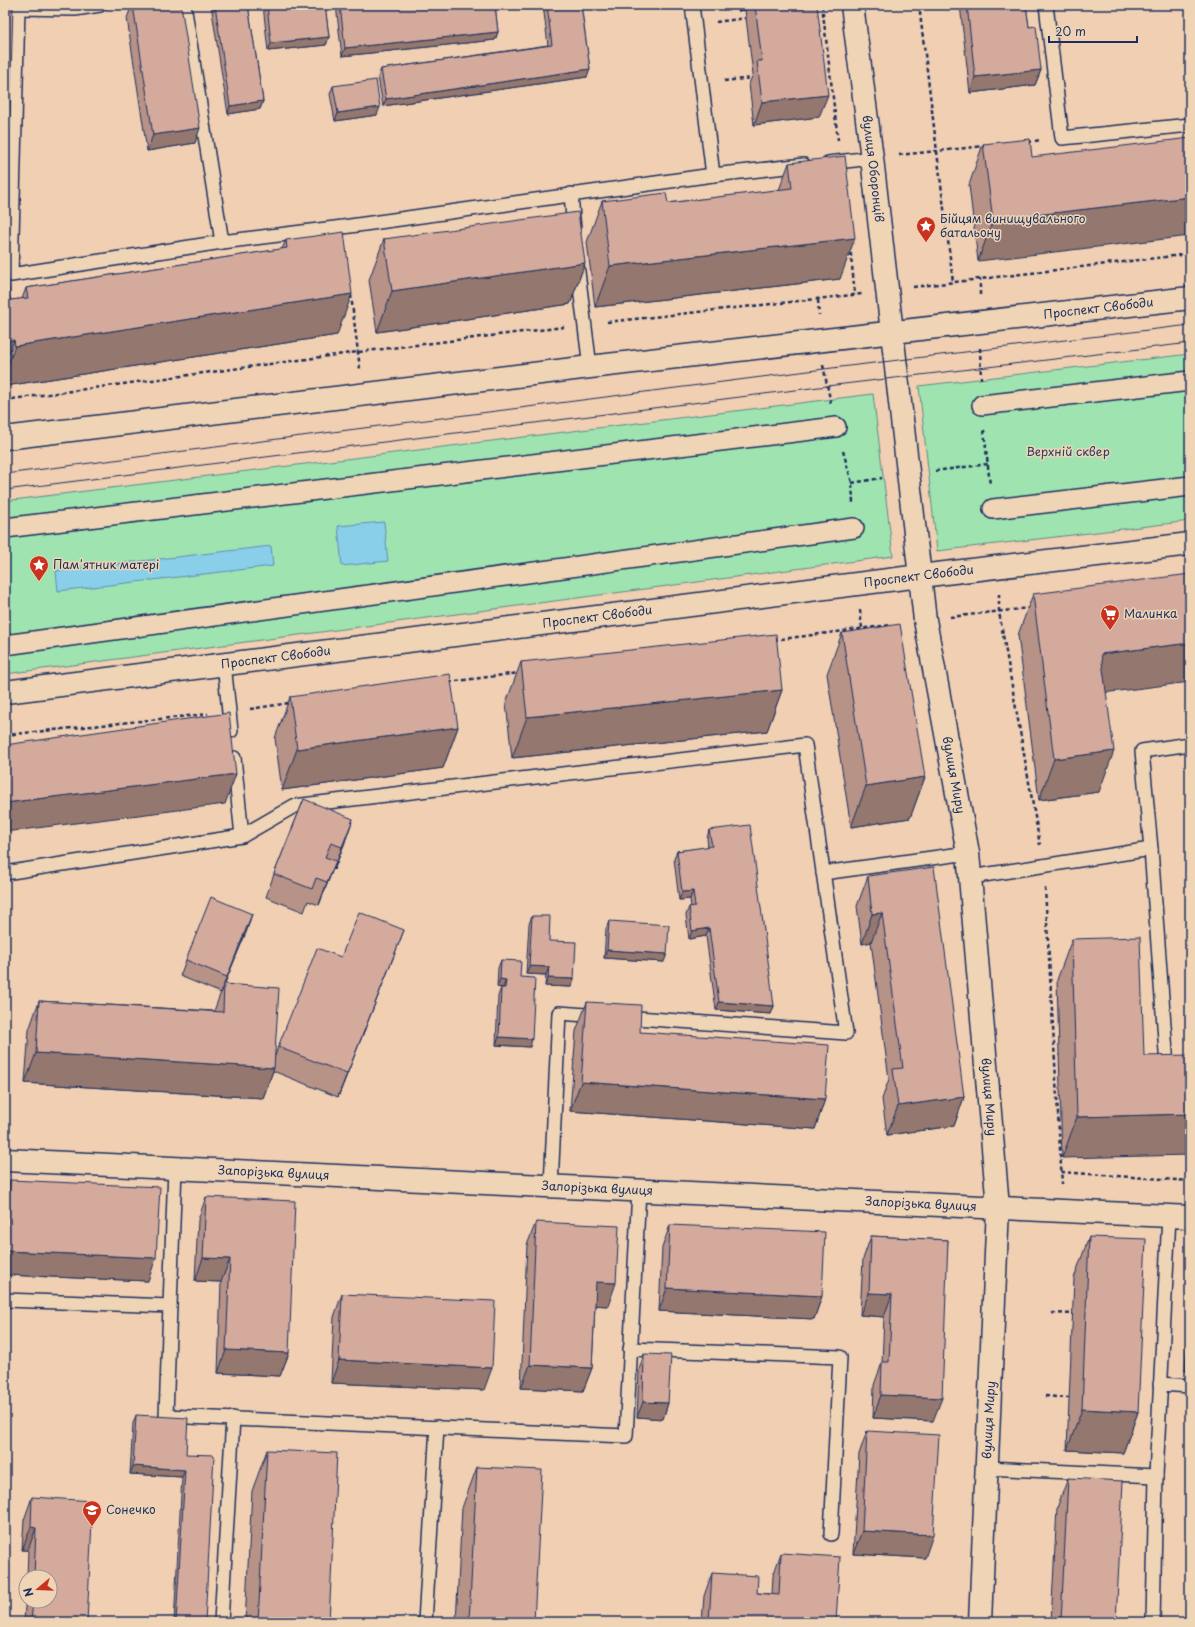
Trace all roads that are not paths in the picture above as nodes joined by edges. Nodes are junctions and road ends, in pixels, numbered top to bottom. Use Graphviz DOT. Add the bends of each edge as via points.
graph roads {
  1 [pos="100,5"];
  2 [pos="184,5"];
  3 [pos="692,5"];
  4 [pos="852,5"];
  5 [pos="1046,5"];
  6 [pos="11,8"];
  7 [pos="1190,125"];
  8 [pos="872,158"];
  9 [pos="713,175"];
  10 [pos="571,194"];
  11 [pos="222,242"];
  12 [pos="8,275"];
  13 [pos="1190,298"];
  14 [pos="891,332"];
  15 [pos="590,367"];
  16 [pos="1190,381"];
  17 [pos="982,405"];
  18 [pos="836,427"];
  19 [pos="5,438"];
  20 [pos="1190,486"];
  21 [pos="993,509"];
  22 [pos="5,528"];
  23 [pos="854,528"];
  24 [pos="1190,544"];
  25 [pos="920,576"];
  26 [pos="5,644"];
  27 [pos="224,664"];
  28 [pos="5,692"];
  29 [pos="1190,744"];
  30 [pos="242,836"];
  31 [pos="1151,849"];
  32 [pos="968,853"];
  33 [pos="5,873"];
  34 [pos="823,873"];
  35 [pos="970,877"];
  36 [pos="1190,1067"];
  37 [pos="5,1160"];
  38 [pos="175,1168"];
  39 [pos="550,1186"];
  40 [pos="639,1190"];
  41 [pos="998,1207"];
  42 [pos="1180,1216"];
  43 [pos="5,1300"];
  44 [pos="170,1306"];
  45 [pos="630,1349"];
  46 [pos="1160,1384"];
  47 [pos="1190,1386"];
  48 [pos="233,1418"];
  49 [pos="437,1427"];
  50 [pos="987,1468"];
  51 [pos="1156,1476"];
  52 [pos="830,1534"];
  53 [pos="220,1622"];
  54 [pos="425,1622"];
  55 [pos="980,1622"];
  56 [pos="1153,1622"];
  1 -- 6 [label="lane" via="75,8"];
  2 -- 11 [label="lane"];
  3 -- 9 [label="lane"];
  4 -- 8 [label="street, вулиця Оборонців"];
  5 -- 7 [label="lane" via="1062,138"];
  6 -- 12 [label="lane"];
  8 -- 9 [label="lane"];
  8 -- 14 [label="street, вулиця Оборонців"];
  9 -- 10 [label="lane"];
  10 -- 11 [label="lane"];
  10 -- 15 [label="lane"];
  11 -- 12 [label="lane"];
  13 -- 14 [label="street, Проспект Свободи"];
  14 -- 15 [label="street, Проспект Свободи"];
  14 -- 25 [label="street, вулиця Оборонців"];
  15 -- 19 [label="street, Проспект Свободи"];
  16 -- 17 [label="street"];
  18 -- 22 [label="street"];
  20 -- 21 [label="street"];
  23 -- 26 [label="street"];
  24 -- 25 [label="street, Проспект Свободи"];
  25 -- 27 [label="street, Проспект Свободи"];
  25 -- 32 [label="street, вулиця Миру" via="925,620"];
  27 -- 28 [label="street, Проспект Свободи"];
  27 -- 30 [label="lane"];
  29 -- 31 [label="lane" via="1142,751"];
  30 -- 33 [label="lane"];
  30 -- 34 [label="lane" via="294,806 805,745"];
  31 -- 35 [label="lane"];
  31 -- 36 [label="lane" via="1167,1066"];
  32 -- 34 [label="lane"];
  32 -- 35 [label="street, вулиця Миру"];
  34 -- 39 [label="lane" via="846,1033 559,1013"];
  35 -- 41 [label="street, вулиця Миру"];
  37 -- 38 [label="street, Запорізька вулиця"];
  38 -- 39 [label="street, Запорізька вулиця"];
  38 -- 44 [label="lane"];
  39 -- 40 [label="street, Запорізька вулиця"];
  40 -- 41 [label="street, Запорізька вулиця"];
  40 -- 45 [label="lane"];
  41 -- 42 [label="street, Запорізька вулиця"];
  41 -- 50 [label="street, вулиця Миру"];
  42 -- 46 [label="lane"];
  43 -- 44 [label="lane"];
  44 -- 48 [label="lane" via="166,1416"];
  45 -- 49 [label="lane" via="626,1436"];
  45 -- 52 [label="lane" via="840,1357"];
  46 -- 47 [label="lane"];
  46 -- 51 [label="lane"];
  48 -- 49 [label="lane"];
  48 -- 53 [label="lane"];
  49 -- 54 [label="lane"];
  50 -- 51 [label="lane"];
  50 -- 55 [label="street, вулиця Миру"];
  51 -- 56 [label="lane"];
}
